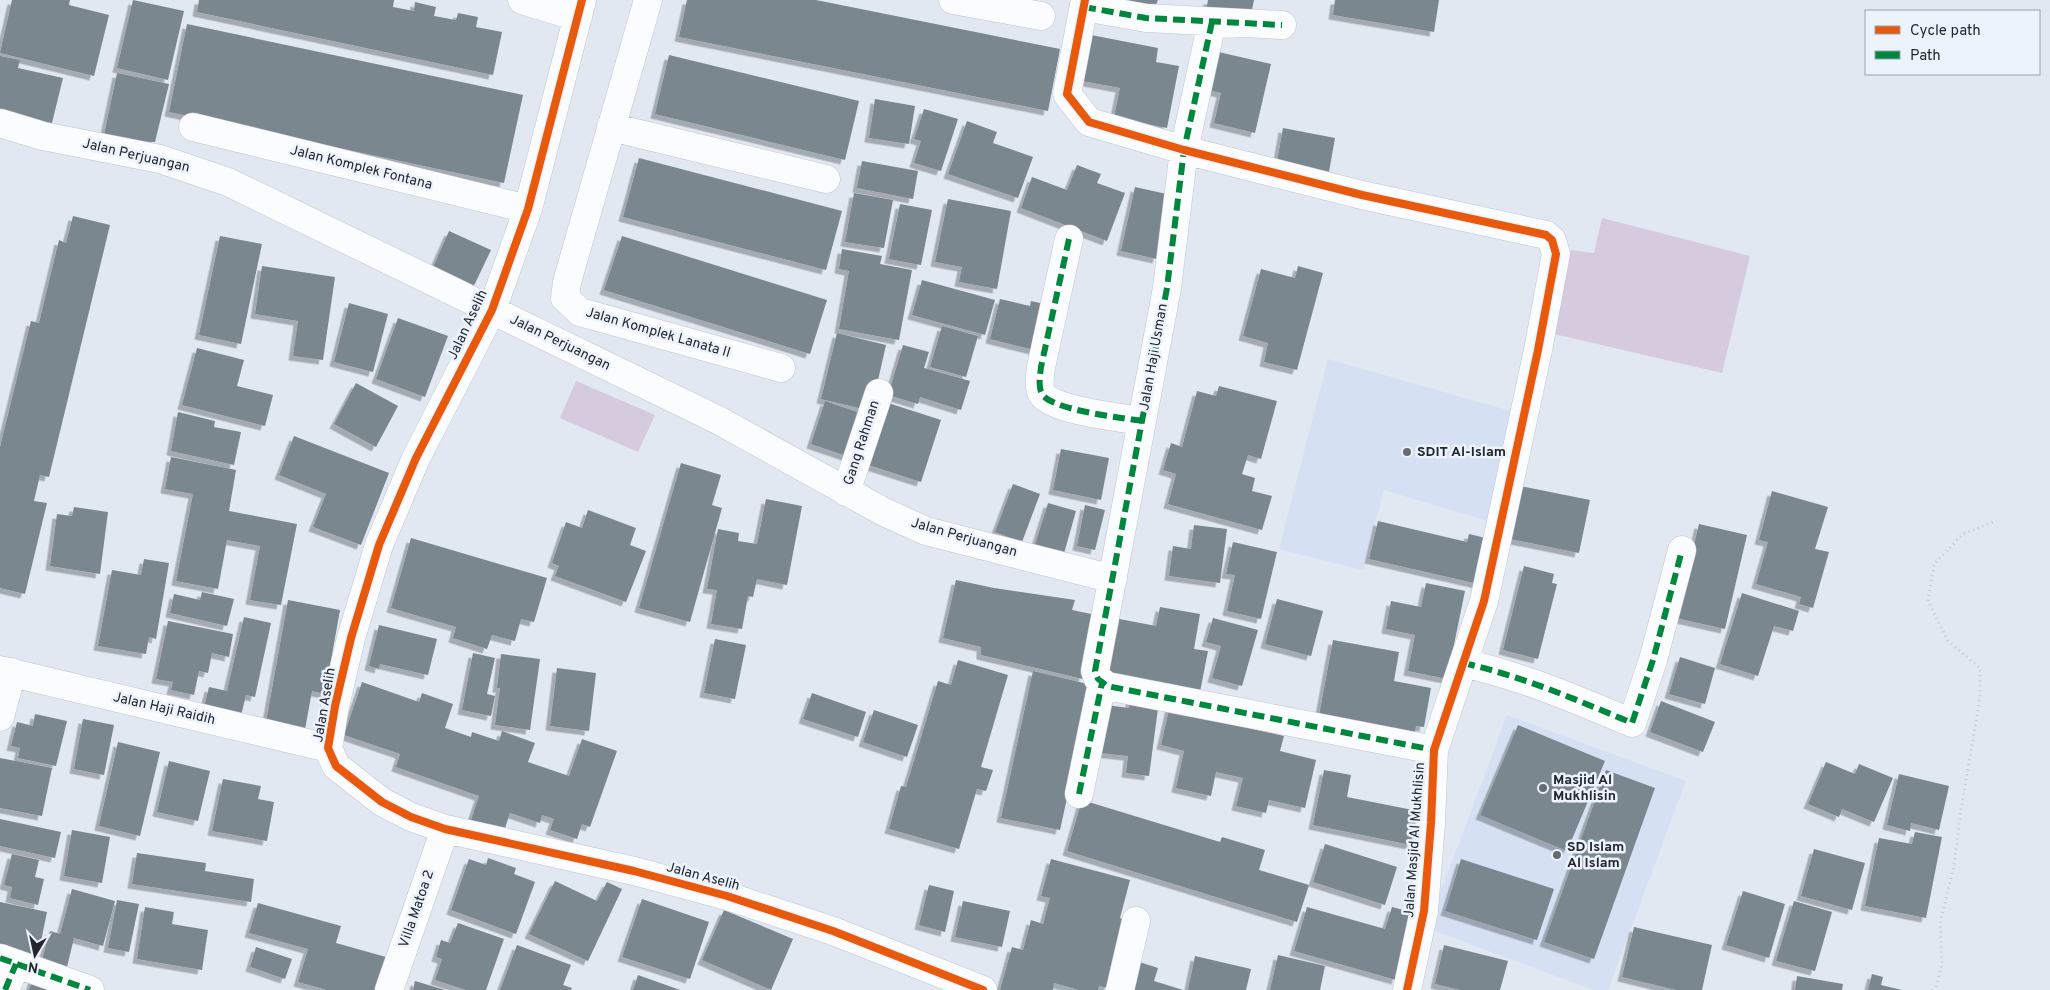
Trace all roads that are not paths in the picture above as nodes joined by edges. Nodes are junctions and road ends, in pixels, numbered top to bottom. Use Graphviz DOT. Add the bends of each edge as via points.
graph roads {
  1 [pos="522,0"];
  2 [pos="648,0"];
  3 [pos="953,0"];
  4 [pos="580,9"];
  5 [pos="1083,10"];
  6 [pos="1041,16"];
  7 [pos="1212,22"];
  8 [pos="1282,25"];
  9 [pos="0,123"];
  10 [pos="193,127"];
  11 [pos="611,127"];
  12 [pos="1184,150"];
  13 [pos="826,179"];
  14 [pos="528,209"];
  15 [pos="1068,239"];
  16 [pos="492,310"];
  17 [pos="781,368"];
  18 [pos="879,393"];
  19 [pos="1142,421"];
  20 [pos="846,492"];
  21 [pos="1682,550"];
  22 [pos="1113,579"];
  23 [pos="1463,664"];
  24 [pos="6,671"];
  25 [pos="1105,684"];
  26 [pos="0,717"];
  27 [pos="328,748"];
  28 [pos="1434,750"];
  29 [pos="1078,794"];
  30 [pos="445,829"];
  31 [pos="1136,921"];
  32 [pos="8,961"];
  33 [pos="5,990"];
  34 [pos="90,990"];
  35 [pos="389,990"];
  36 [pos="984,990"];
  37 [pos="1120,990"];
  38 [pos="1407,990"];
  1 -- 4 [label="street"];
  2 -- 11 [label="street, Jalan Komplek Lanata II"];
  3 -- 6 [label="street"];
  4 -- 14 [label="street, Jalan Aselih"];
  5 -- 7 [label="street"];
  5 -- 12 [label="street" via="1067,94 1089,122"];
  7 -- 8 [label="street"];
  7 -- 12 [label="street, Jalan Haji Usman"];
  9 -- 16 [label="street, Jalan Perjuangan" via="43,136 160,159 228,182"];
  10 -- 14 [label="street, Jalan Komplek Fontana"];
  11 -- 13 [label="street"];
  11 -- 17 [label="street, Jalan Komplek Lanata II" via="565,298 580,312"];
  12 -- 19 [label="street, Jalan Haji Usman" via="1167,288"];
  12 -- 23 [label="street" via="1362,195 1546,235 1552,240 1556,254 1538,350 1484,601"];
  14 -- 16 [label="street, Jalan Aselih"];
  15 -- 19 [label="street" via="1041,368 1042,395 1048,402 1063,406"];
  16 -- 20 [label="street, Jalan Perjuangan" via="718,420"];
  16 -- 27 [label="street, Jalan Aselih" via="416,458 379,546 351,638"];
  18 -- 20 [label="street, Gang Rahman"];
  19 -- 22 [label="street, Jalan Haji Usman"];
  20 -- 22 [label="street, Jalan Perjuangan" via="926,531"];
  21 -- 23 [label="street" via="1653,660 1632,723 1497,671"];
  22 -- 25 [label="street, Jalan Haji Usman" via="1095,671"];
  23 -- 28 [label="street"];
  24 -- 26 [label="street"];
  24 -- 27 [label="street, Jalan Haji Raidih"];
  25 -- 28 [label="street, Jalan Masjid Al Mukhlisin"];
  25 -- 29 [label="street"];
  27 -- 30 [label="street, Jalan Aselih" via="336,766 382,802"];
  28 -- 38 [label="street, Jalan Masjid Al Mukhlisin" via="1424,911"];
  30 -- 35 [label="street, Villa Matoa 2"];
  30 -- 36 [label="street, Jalan Aselih" via="726,896 833,931"];
  31 -- 37 [label="street"];
  32 -- 33 [label="street"];
  32 -- 34 [label="street"];
}
